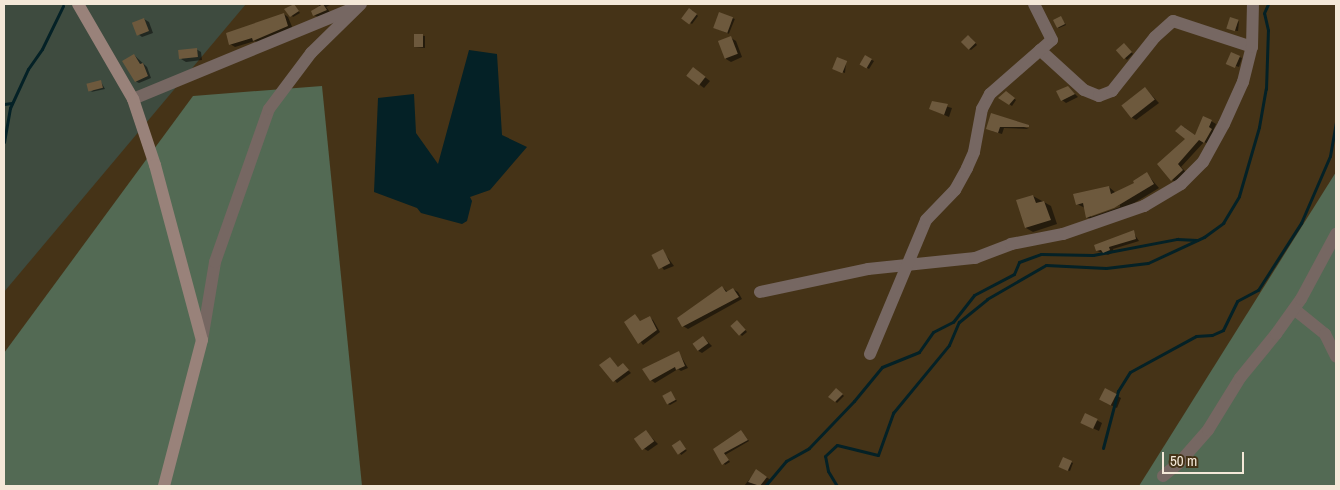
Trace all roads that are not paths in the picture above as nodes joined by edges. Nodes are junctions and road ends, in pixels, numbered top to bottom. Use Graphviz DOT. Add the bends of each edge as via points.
graph roads {
  1 [pos="78,4"];
  2 [pos="1034,4"];
  3 [pos="1253,4"];
  4 [pos="358,5"];
  5 [pos="1252,47"];
  6 [pos="1040,50"];
  7 [pos="133,99"];
  8 [pos="1336,234"];
  9 [pos="904,266"];
  10 [pos="760,292"];
  11 [pos="1294,309"];
  12 [pos="202,340"];
  13 [pos="870,354"];
  14 [pos="1336,357"];
  15 [pos="1163,476"];
  16 [pos="164,486"];
  1 -- 7 [label="street"];
  2 -- 6 [label="street" via="1052,40"];
  3 -- 5 [label="street"];
  4 -- 7 [label="street"];
  4 -- 12 [label="street" via="311,53 269,110 215,262"];
  5 -- 6 [label="street" via="1173,21 1155,37 1112,91 1099,96 1084,90"];
  5 -- 9 [label="street" via="1243,82 1224,124 1203,162 1181,184 1144,206 1063,234 1011,244 975,258"];
  6 -- 9 [label="street" via="990,94 982,109 974,152 967,168 955,190 926,220"];
  7 -- 12 [label="street" via="155,165"];
  8 -- 11 [label="street"];
  9 -- 10 [label="street" via="868,269"];
  9 -- 13 [label="street"];
  11 -- 14 [label="street" via="1325,334"];
  11 -- 15 [label="street" via="1240,378 1208,430"];
  12 -- 16 [label="street"];
}
